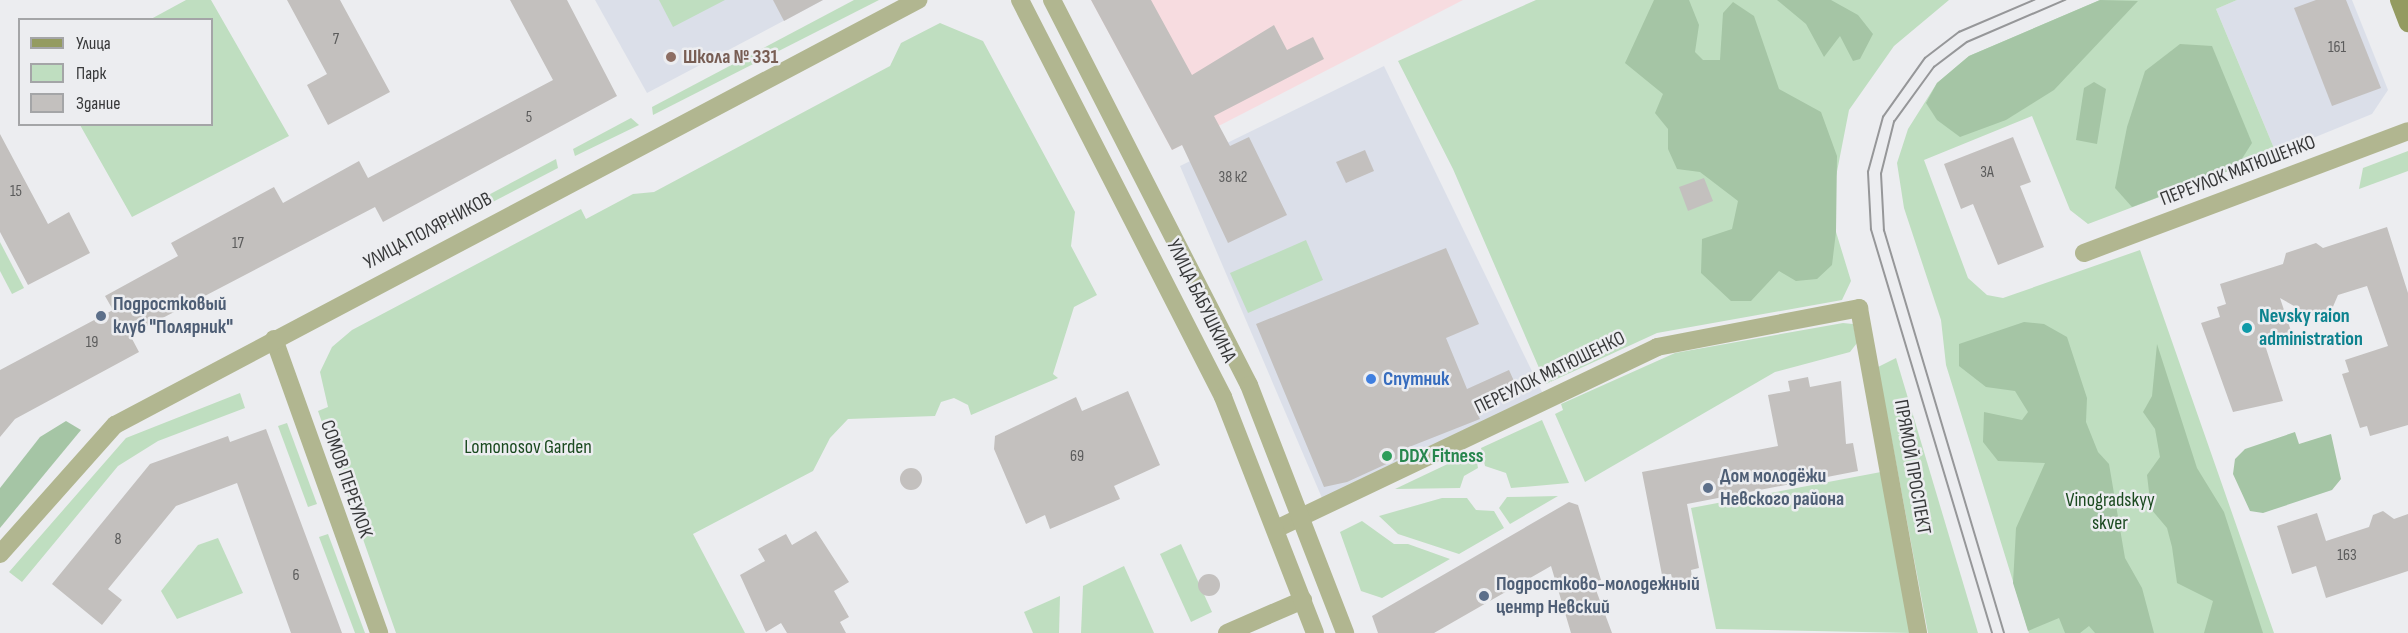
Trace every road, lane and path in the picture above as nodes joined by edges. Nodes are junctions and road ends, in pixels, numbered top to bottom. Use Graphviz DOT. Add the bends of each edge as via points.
graph roads {
  1 [pos="918,0"];
  2 [pos="1020,0"];
  3 [pos="1052,0"];
  4 [pos="2399,0"];
  5 [pos="2408,23"];
  6 [pos="2408,131"];
  7 [pos="2084,253"];
  8 [pos="1859,308"];
  9 [pos="274,339"];
  10 [pos="1301,517"];
  11 [pos="1276,529"];
  12 [pos="0,554"];
  13 [pos="1303,600"];
  14 [pos="379,633"];
  15 [pos="1227,633"];
  16 [pos="1316,633"];
  17 [pos="1345,633"];
  18 [pos="1918,633"];
  1 -- 9 [label="street, УЛИЦА ПОЛЯРНИКОВ"];
  2 -- 11 [label="street, УЛИЦА БАБУШКИНА" via="1169,283"];
  3 -- 10 [label="street, УЛИЦА БАБУШКИНА" via="1239,366"];
  4 -- 5 [label="main road"];
  6 -- 7 [label="street, ПЕРЕУЛОК МАТЮШЕНКО"];
  8 -- 10 [label="street, ПЕРЕУЛОК МАТЮШЕНКО" via="1657,346"];
  8 -- 18 [label="street, ПРЯМОЙ ПРОСПЕКТ"];
  9 -- 12 [label="street, УЛИЦА ПОЛЯРНИКОВ" via="115,425"];
  9 -- 14 [label="street, СОМОВ ПЕРЕУЛОК"];
  10 -- 11 [label="street, ПЕРЕУЛОК МАТЮШЕНКО"];
  10 -- 17 [label="street, УЛИЦА БАБУШКИНА"];
  11 -- 13 [label="street, УЛИЦА БАБУШКИНА"];
  13 -- 15 [label="street"];
  13 -- 16 [label="street, УЛИЦА БАБУШКИНА"];
}
